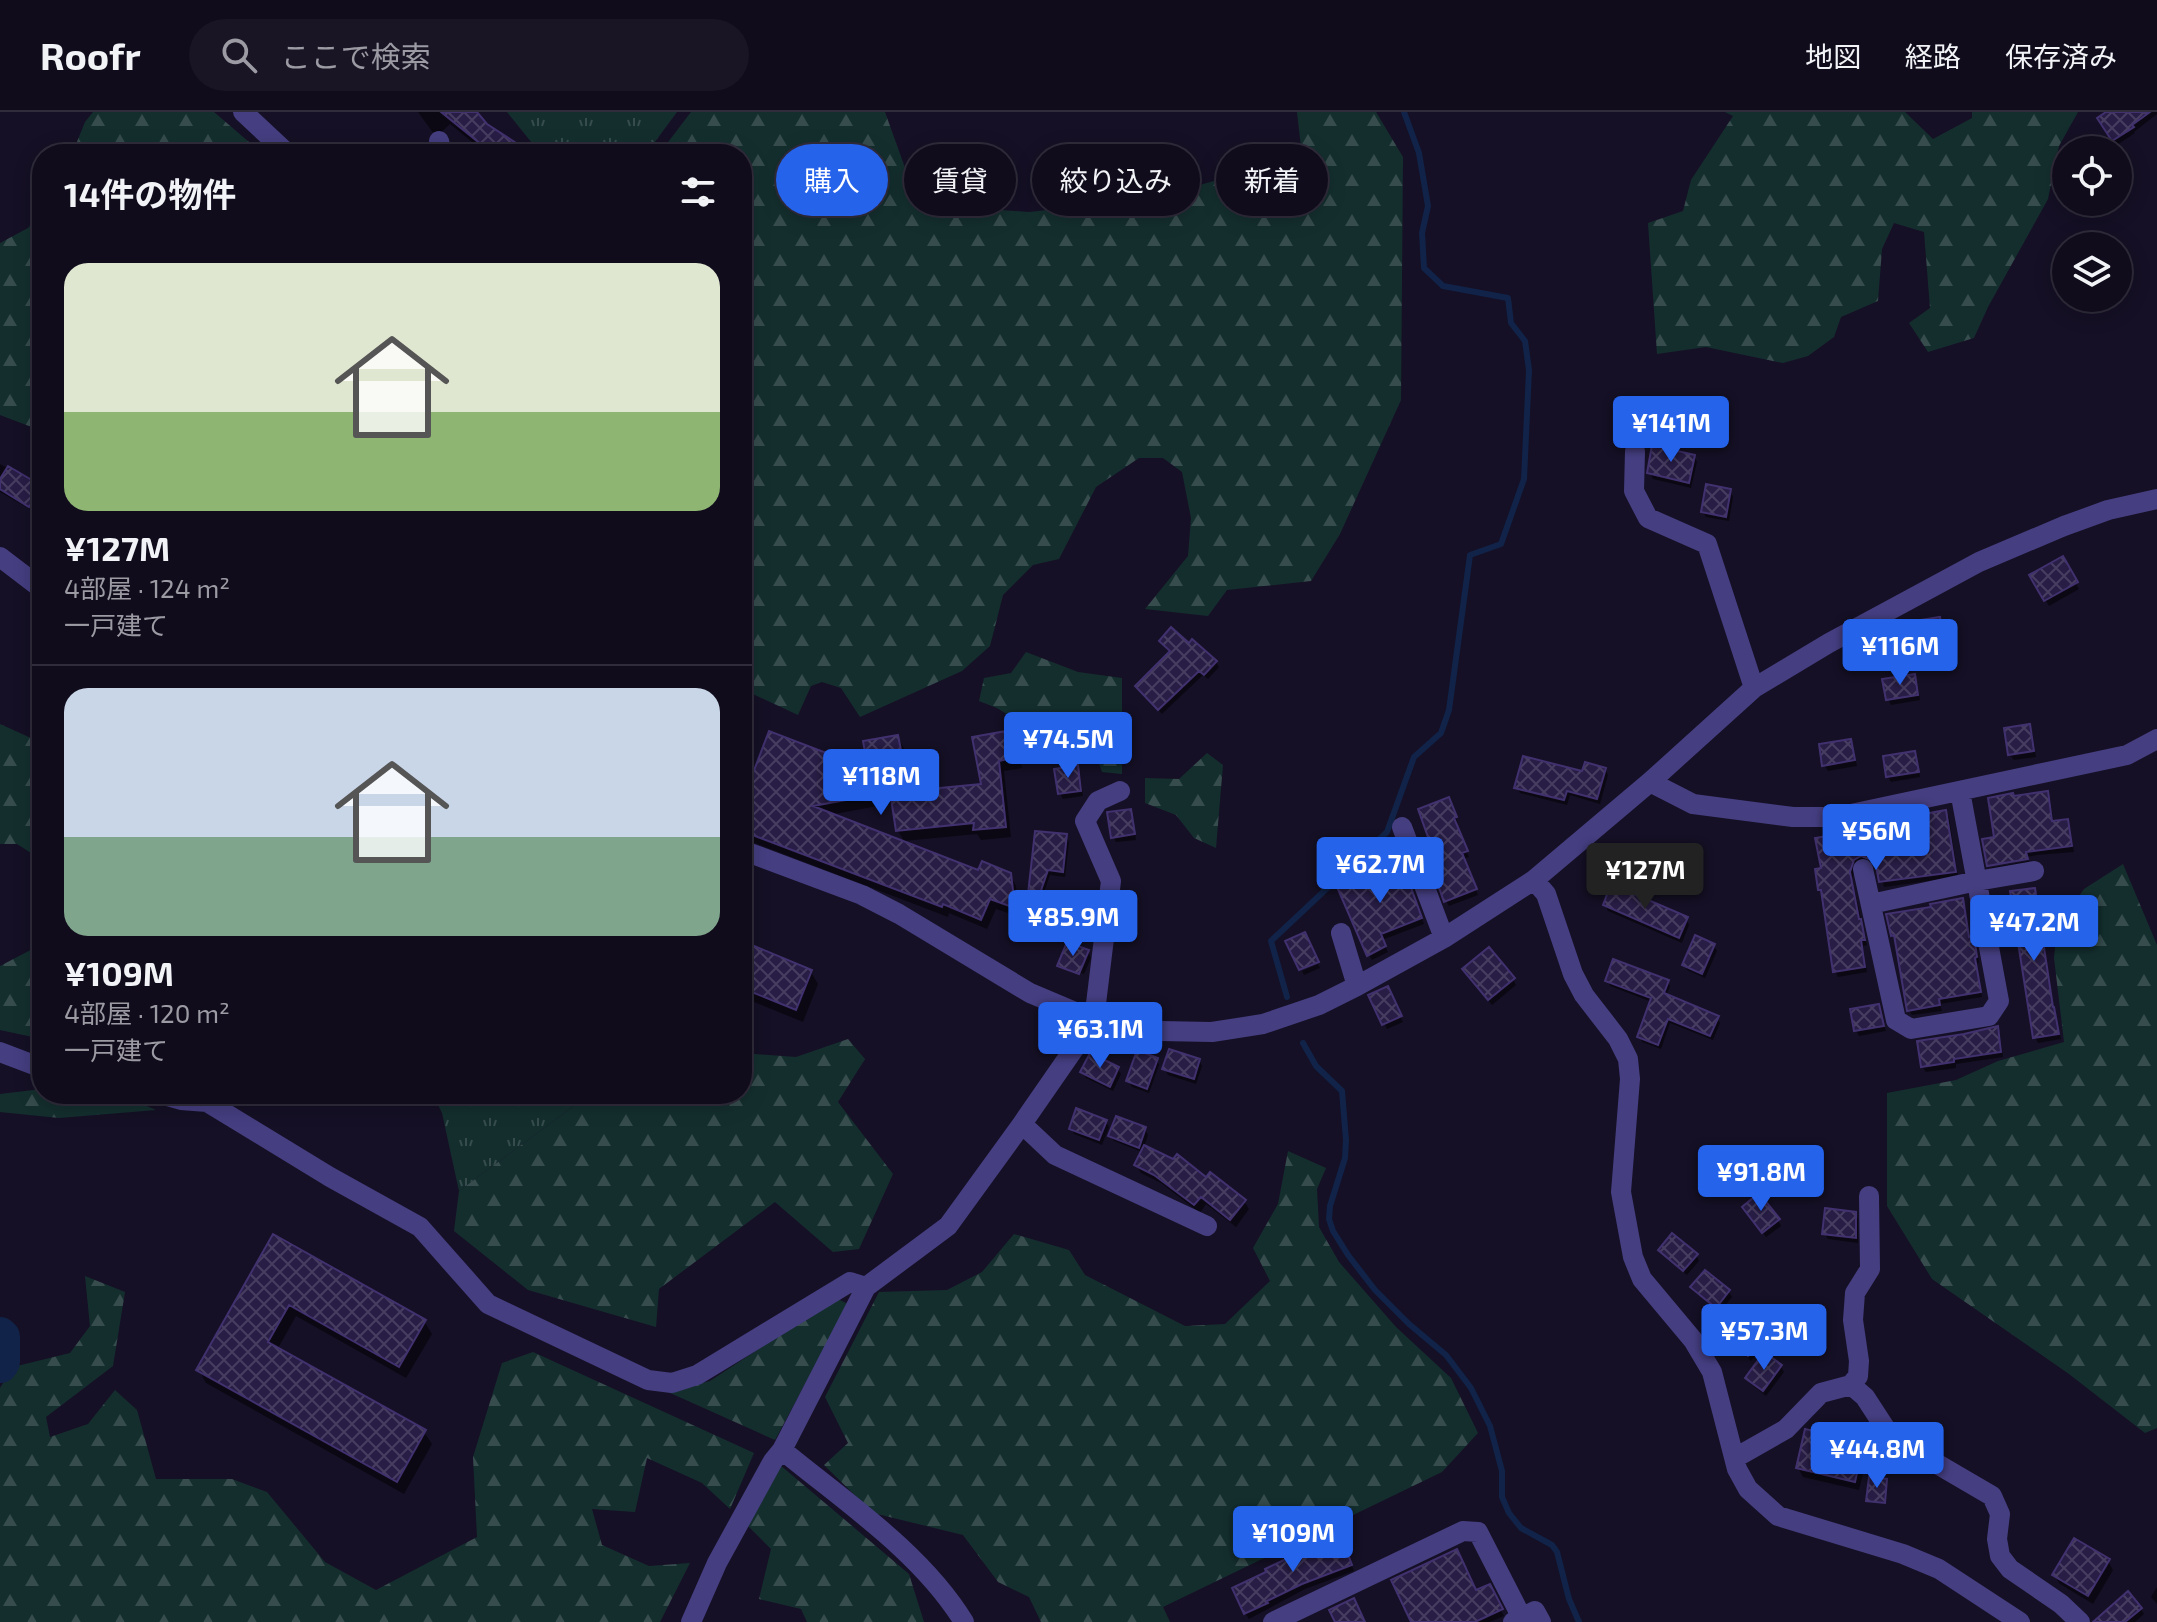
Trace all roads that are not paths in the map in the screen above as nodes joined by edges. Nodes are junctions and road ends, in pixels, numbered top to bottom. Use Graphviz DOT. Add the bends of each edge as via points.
graph roads {
  1 [pos="243,112"];
  2 [pos="277,144"];
  3 [pos="1635,451"];
  4 [pos="2157,499"];
  5 [pos="0,557"];
  6 [pos="32,581"];
  7 [pos="1754,688"];
  8 [pos="2157,739"];
  9 [pos="1650,782"];
  10 [pos="1120,791"];
  11 [pos="1960,791"];
  12 [pos="1402,827"];
  13 [pos="752,854"];
  14 [pos="1863,869"];
  15 [pos="2034,871"];
  16 [pos="1534,880"];
  17 [pos="1977,881"];
  18 [pos="1871,904"];
  19 [pos="1341,933"];
  20 [pos="1444,938"];
  21 [pos="1357,986"];
  22 [pos="1094,1020"];
  23 [pos="0,1052"];
  24 [pos="32,1064"];
  25 [pos="210,1104"];
  26 [pos="1022,1124"];
  27 [pos="1869,1196"];
  28 [pos="1207,1226"];
  29 [pos="866,1287"];
  30 [pos="1851,1385"];
  31 [pos="782,1450"];
  32 [pos="1735,1458"];
  33 [pos="1525,1621"];
  34 [pos="691,1622"];
  35 [pos="964,1622"];
  36 [pos="1273,1622"];
  37 [pos="2020,1622"];
  38 [pos="2080,1622"];
  1 -- 2 [label="street"];
  3 -- 7 [label="street" via="1634,491 1648,518 1707,544"];
  4 -- 7 [label="street" via="2108,510 1979,562"];
  5 -- 6 [label="street"];
  7 -- 9 [label="street"];
  8 -- 11 [label="street" via="2127,755"];
  9 -- 11 [label="street" via="1693,804 1793,817 1837,817"];
  9 -- 16 [label="street"];
  10 -- 22 [label="street" via="1098,801 1085,821 1111,881"];
  11 -- 17 [label="street"];
  12 -- 20 [label="street"];
  13 -- 22 [label="street" via="862,895 1030,993"];
  14 -- 18 [label="street"];
  15 -- 17 [label="street"];
  16 -- 20 [label="street"];
  16 -- 32 [label="street" via="1546,894 1584,995 1628,1059 1621,1192 1633,1257 1642,1279 1693,1340 1712,1372"];
  17 -- 18 [label="street"];
  17 -- 18 [label="street" via="1999,1001 1989,1016 1911,1029 1896,1020"];
  19 -- 21 [label="street"];
  20 -- 21 [label="street"];
  21 -- 22 [label="street" via="1263,1024 1212,1032 1160,1031"];
  22 -- 26 [label="street"];
  23 -- 24 [label="street"];
  25 -- 29 [label="street" via="420,1227 488,1304 648,1380 672,1383 697,1375 850,1282"];
  26 -- 28 [label="street" via="1055,1155"];
  26 -- 29 [label="street" via="948,1226"];
  27 -- 30 [label="street" via="1870,1269 1855,1293 1859,1361"];
  29 -- 31 [label="street"];
  30 -- 32 [label="street" via="1821,1393 1786,1429"];
  30 -- 38 [label="street" via="1891,1437 1992,1496 2000,1514 2000,1556"];
  31 -- 34 [label="street" via="717,1563"];
  31 -- 35 [label="street" via="903,1549 949,1597"];
  32 -- 37 [label="street" via="1748,1489 1778,1516 1939,1569"];
  33 -- 36 [label="street" via="1478,1532 1463,1531"];
}
